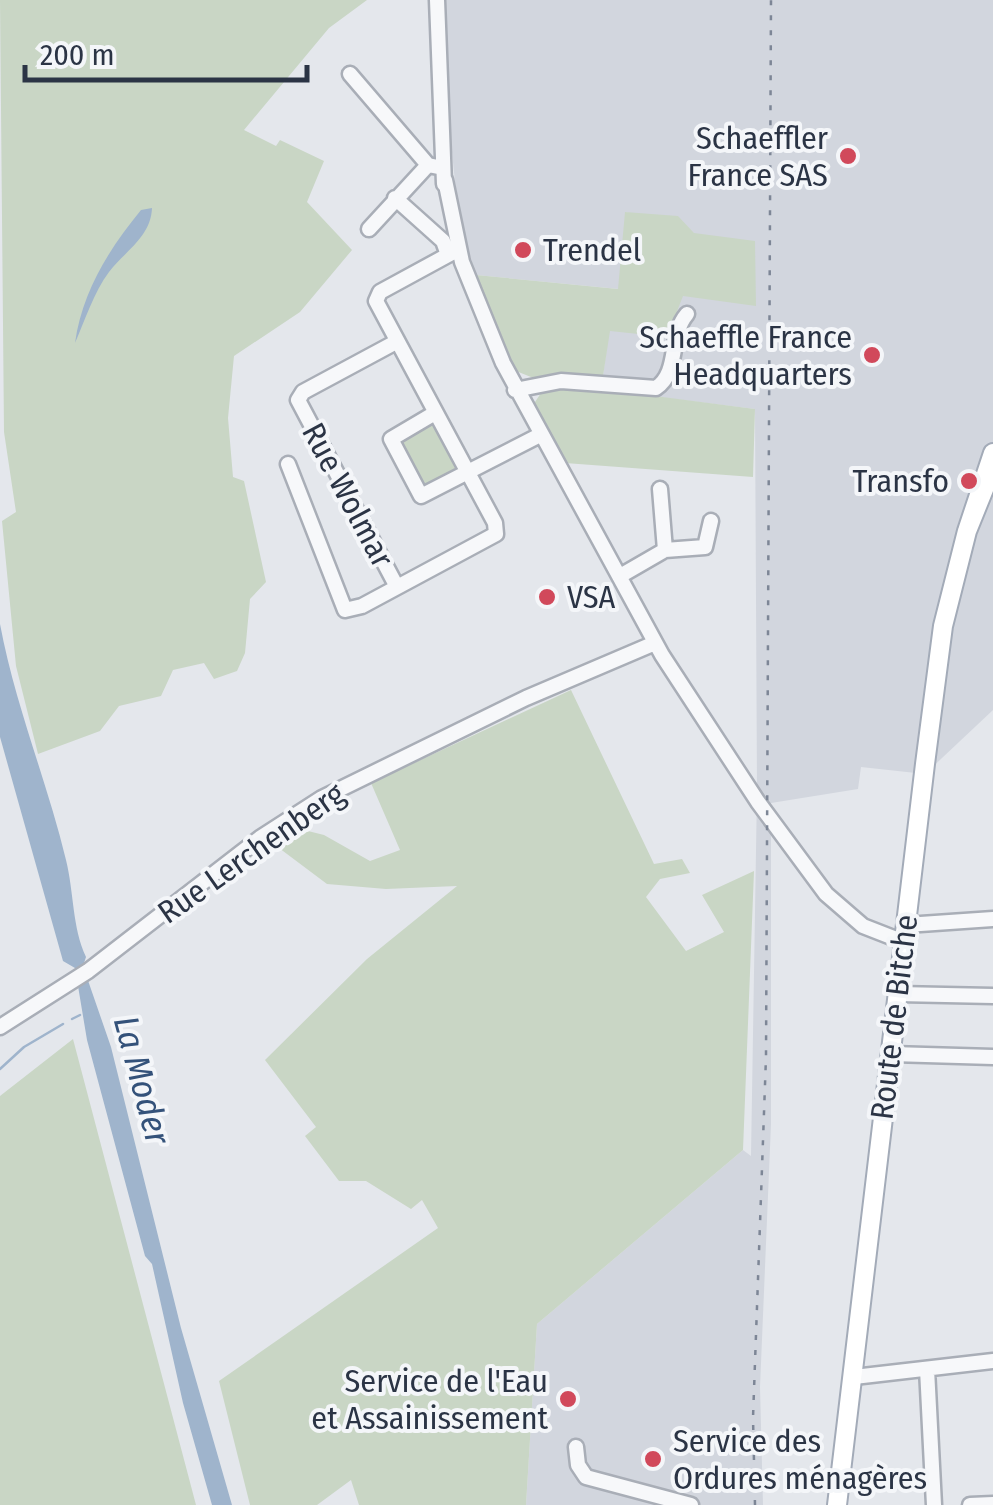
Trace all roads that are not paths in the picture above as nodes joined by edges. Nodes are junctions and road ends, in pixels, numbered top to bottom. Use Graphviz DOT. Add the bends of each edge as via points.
graph roads {
  1 [pos="437,0"];
  2 [pos="350,74"];
  3 [pos="439,171"];
  4 [pos="395,198"];
  5 [pos="369,228"];
  6 [pos="454,252"];
  7 [pos="687,314"];
  8 [pos="396,342"];
  9 [pos="516,390"];
  10 [pos="435,413"];
  11 [pos="540,435"];
  12 [pos="993,453"];
  13 [pos="288,464"];
  14 [pos="993,467"];
  15 [pos="469,474"];
  16 [pos="660,490"];
  17 [pos="710,522"];
  18 [pos="967,531"];
  19 [pos="665,550"];
  20 [pos="620,576"];
  21 [pos="397,587"];
  22 [pos="652,639"];
  23 [pos="993,920"];
  24 [pos="904,942"];
  25 [pos="898,994"];
  26 [pos="993,996"];
  27 [pos="0,1027"];
  28 [pos="892,1054"];
  29 [pos="993,1057"];
  30 [pos="993,1362"];
  31 [pos="926,1369"];
  32 [pos="854,1377"];
  33 [pos="576,1447"];
  34 [pos="993,1504"];
  35 [pos="691,1505"];
  36 [pos="837,1505"];
  37 [pos="934,1505"];
  38 [pos="970,1505"];
  1 -- 3 [label="street"];
  2 -- 3 [label="street"];
  3 -- 4 [label="street"];
  3 -- 6 [label="street"];
  4 -- 5 [label="street"];
  4 -- 6 [label="street"];
  6 -- 8 [label="street" via="377,294"];
  6 -- 9 [label="street"];
  7 -- 9 [label="street" via="675,336 668,377 656,388 561,381"];
  8 -- 10 [label="street"];
  8 -- 21 [label="street, Rue Wolmar" via="298,400"];
  9 -- 11 [label="street"];
  10 -- 15 [label="street"];
  10 -- 15 [label="street" via="391,440 416,490 424,496"];
  11 -- 15 [label="street"];
  11 -- 20 [label="street"];
  12 -- 18 [label="main road, Route de Bitche"];
  13 -- 21 [label="street" via="345,610"];
  14 -- 18 [label="main road, Route de Bitche"];
  15 -- 21 [label="street" via="496,534"];
  16 -- 19 [label="street"];
  17 -- 19 [label="street" via="705,547"];
  18 -- 24 [label="main road, Route de Bitche" via="943,626"];
  19 -- 20 [label="street"];
  20 -- 22 [label="street"];
  22 -- 24 [label="street" via="826,894 884,948"];
  22 -- 27 [label="street, Rue Lerchenberg" via="322,798 82,975"];
  23 -- 24 [label="street"];
  24 -- 25 [label="main road, Route de Bitche"];
  25 -- 26 [label="street"];
  25 -- 28 [label="main road, Route de Bitche"];
  28 -- 29 [label="street"];
  28 -- 32 [label="main road, Route de Bitche"];
  30 -- 31 [label="street"];
  31 -- 32 [label="street"];
  31 -- 37 [label="street"];
  32 -- 36 [label="main road, Route de Bitche"];
  33 -- 35 [label="street" via="586,1478"];
  34 -- 38 [label="street"];
}
